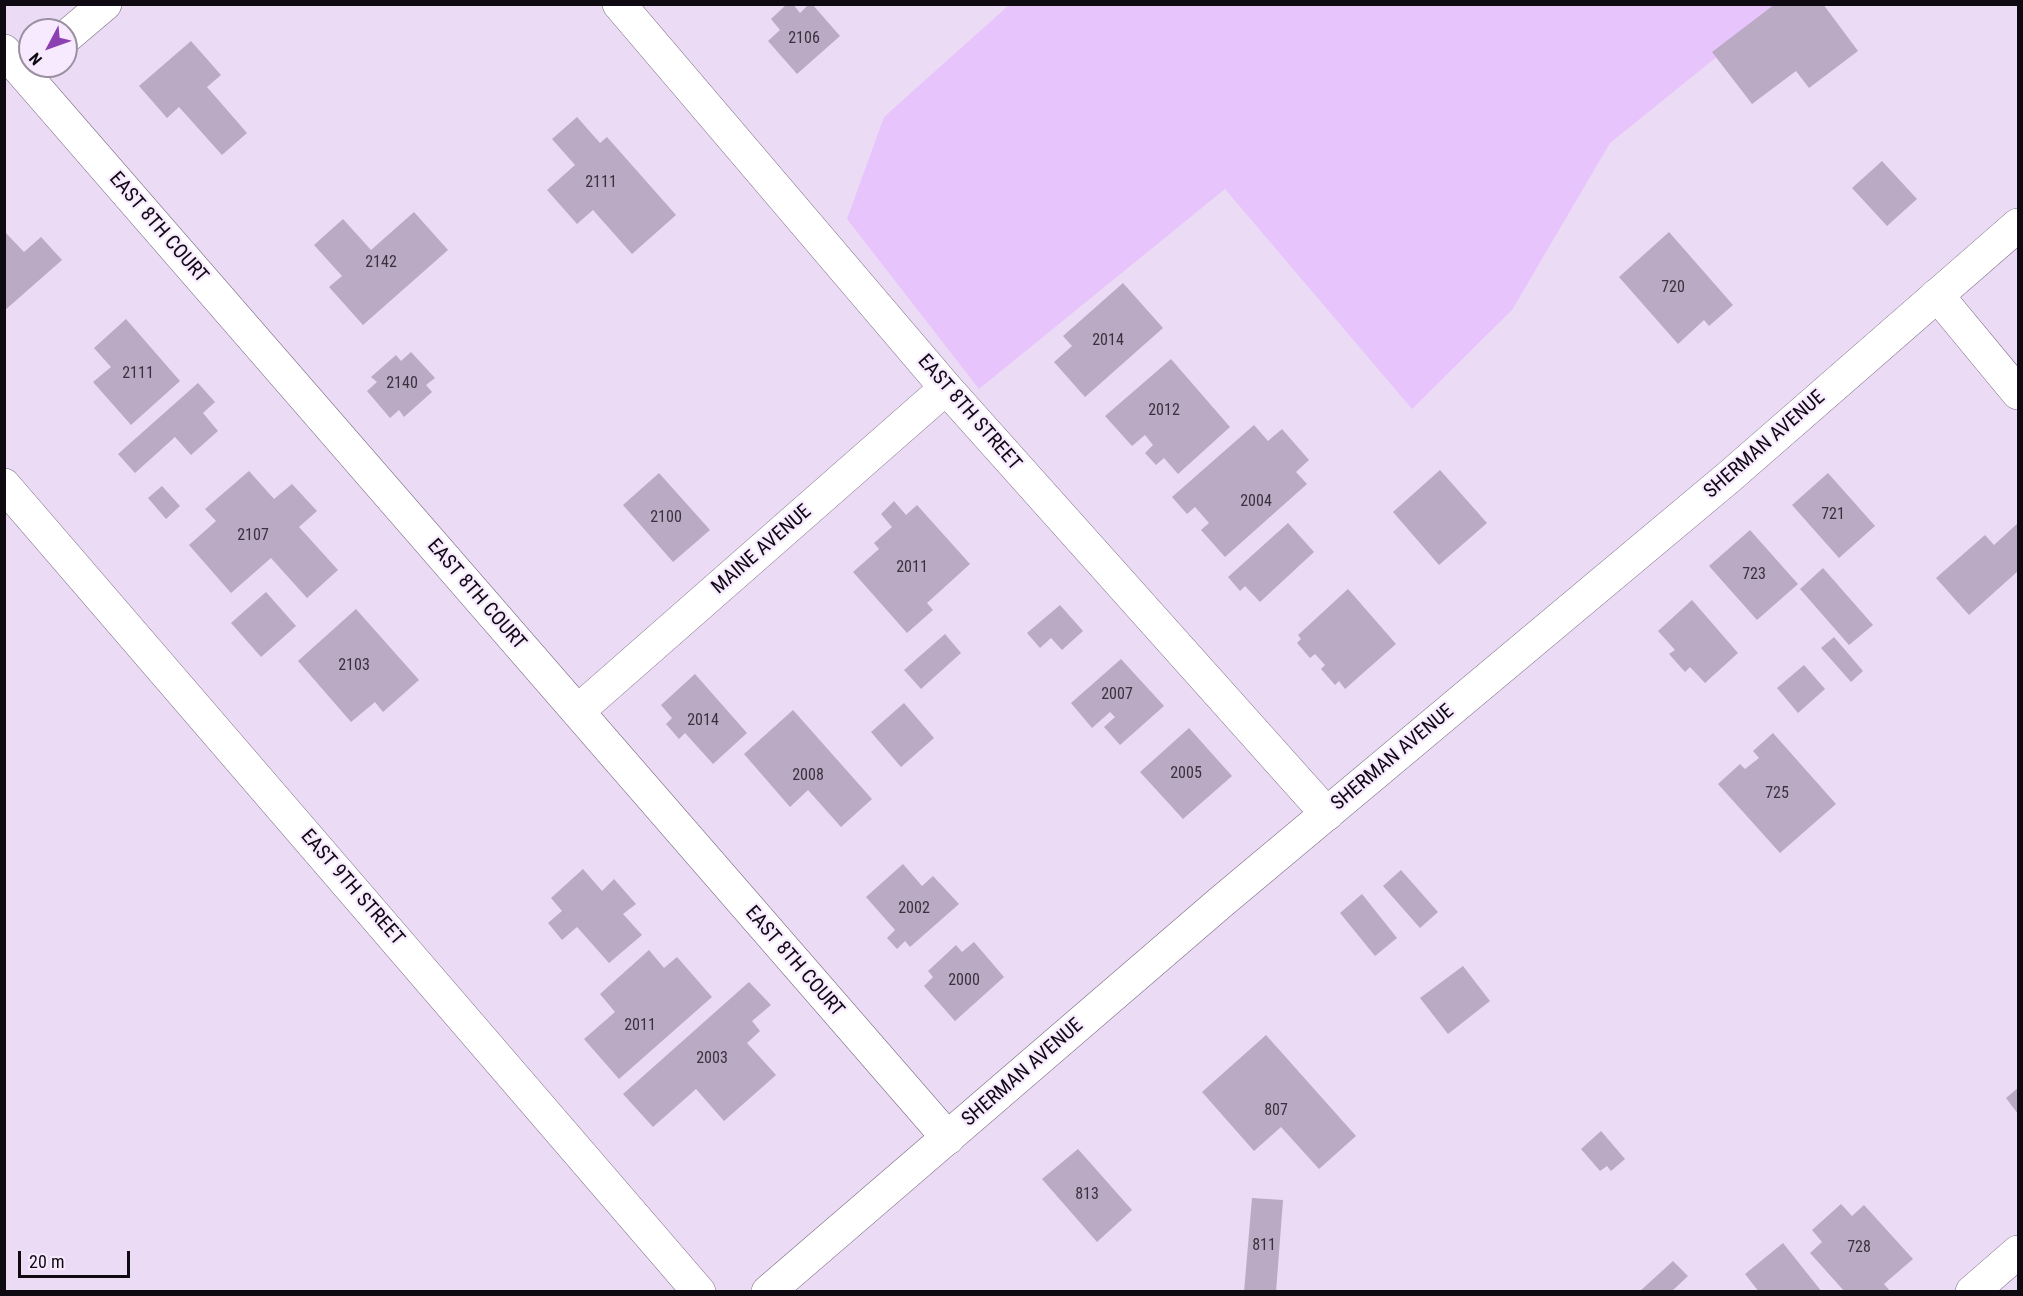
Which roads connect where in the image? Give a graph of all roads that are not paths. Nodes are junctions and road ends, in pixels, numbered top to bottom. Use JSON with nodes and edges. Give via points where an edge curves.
{"nodes":[{"id":1,"x":105,"y":4,"type":"edge"},
{"id":2,"x":619,"y":4,"type":"edge"},
{"id":3,"x":78,"y":27,"type":"edge"},
{"id":4,"x":16,"y":70,"type":"edge"},
{"id":5,"x":2019,"y":225,"type":"edge"},
{"id":6,"x":1937,"y":295,"type":"junction"},
{"id":7,"x":946,"y":388,"type":"junction"},
{"id":8,"x":2019,"y":393,"type":"edge"},
{"id":9,"x":4,"y":485,"type":"edge"},
{"id":10,"x":578,"y":711,"type":"junction"},
{"id":11,"x":1327,"y":814,"type":"junction"},
{"id":12,"x":948,"y":1138,"type":"junction"},
{"id":13,"x":2019,"y":1252,"type":"edge"},
{"id":14,"x":699,"y":1292,"type":"edge"},
{"id":15,"x":768,"y":1292,"type":"edge"},
{"id":16,"x":1972,"y":1292,"type":"edge"}],
"edges":[{"from":1,"to":3,"type":"street"},
{"from":2,"to":7,"type":"street","name":"EAST 8TH STREET"},
{"from":4,"to":10,"type":"street","name":"EAST 8TH COURT"},
{"from":5,"to":6,"type":"street","name":"SHERMAN AVENUE"},
{"from":6,"to":8,"type":"street"},
{"from":6,"to":11,"type":"street","name":"SHERMAN AVENUE","via":[[1729,477]]},
{"from":7,"to":10,"type":"street","name":"MAINE AVENUE"},
{"from":7,"to":11,"type":"street","name":"EAST 8TH STREET"},
{"from":9,"to":14,"type":"street","name":"EAST 9TH STREET"},
{"from":10,"to":12,"type":"street","name":"EAST 8TH COURT"},
{"from":11,"to":12,"type":"street","name":"SHERMAN AVENUE"},
{"from":12,"to":15,"type":"street","name":"SHERMAN AVENUE"},
{"from":13,"to":16,"type":"street"}]}
